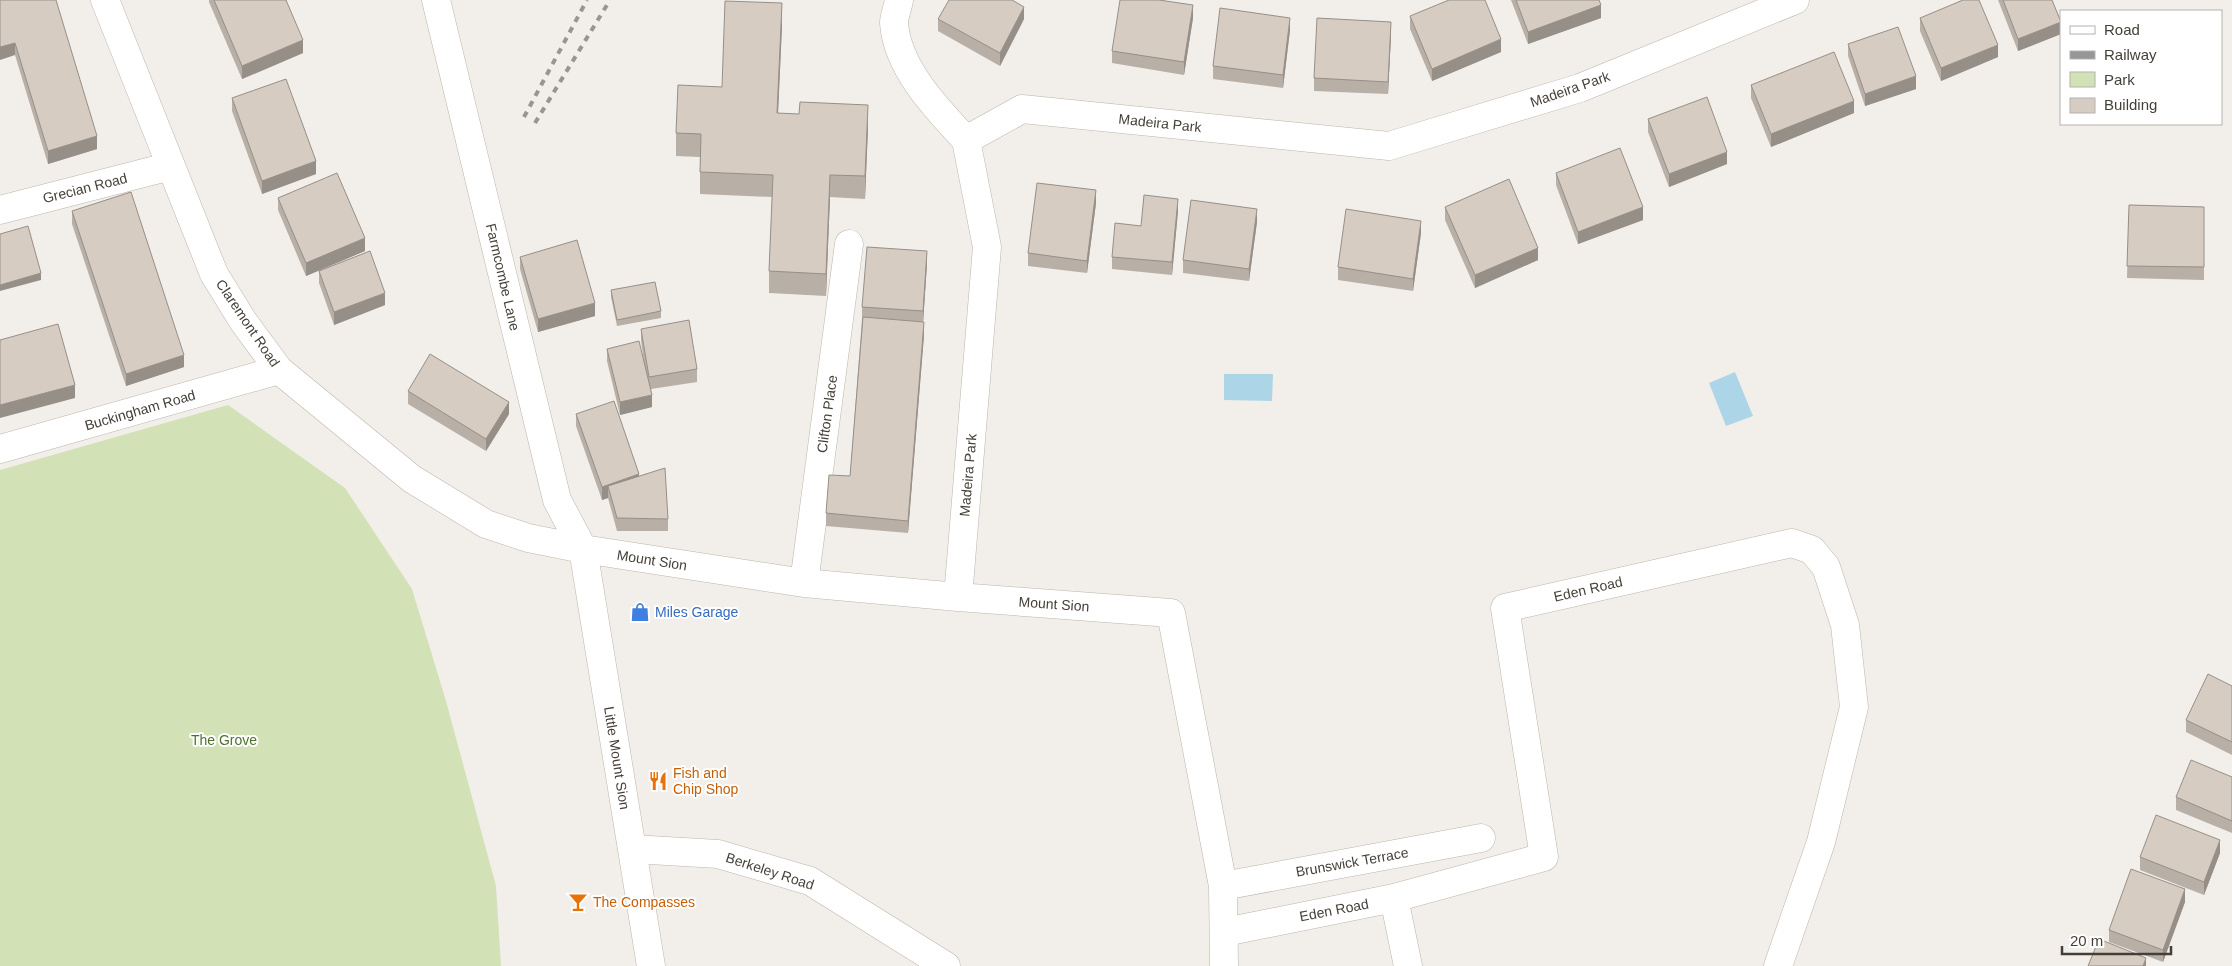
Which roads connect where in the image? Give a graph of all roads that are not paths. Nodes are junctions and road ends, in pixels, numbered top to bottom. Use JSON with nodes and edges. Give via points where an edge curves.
{"nodes":[{"id":1,"x":105,"y":0,"type":"edge"},
{"id":2,"x":436,"y":0,"type":"edge"},
{"id":3,"x":900,"y":0,"type":"edge"},
{"id":4,"x":1795,"y":0,"type":"edge"},
{"id":5,"x":966,"y":140,"type":"junction"},
{"id":6,"x":171,"y":166,"type":"junction"},
{"id":7,"x":0,"y":210,"type":"edge"},
{"id":8,"x":849,"y":244,"type":"dead end"},
{"id":9,"x":279,"y":370,"type":"junction"},
{"id":10,"x":0,"y":449,"type":"edge"},
{"id":11,"x":583,"y":549,"type":"junction"},
{"id":12,"x":804,"y":583,"type":"junction"},
{"id":13,"x":958,"y":597,"type":"junction"},
{"id":14,"x":1481,"y":838,"type":"dead end"},
{"id":15,"x":632,"y":849,"type":"junction"},
{"id":16,"x":1223,"y":886,"type":"junction"},
{"id":17,"x":1394,"y":898,"type":"junction"},
{"id":18,"x":1225,"y":932,"type":"junction"},
{"id":19,"x":651,"y":966,"type":"edge"},
{"id":20,"x":946,"y":966,"type":"edge"},
{"id":21,"x":1224,"y":966,"type":"edge"},
{"id":22,"x":1408,"y":966,"type":"edge"},
{"id":23,"x":1778,"y":966,"type":"edge"}],
"edges":[{"from":1,"to":6,"type":"street","name":"Claremont Road"},
{"from":2,"to":11,"type":"street","name":"Farmcombe Lane","via":[[557,500]]},
{"from":3,"to":5,"type":"street","via":[[894,22],[902,55],[929,100]]},
{"from":4,"to":5,"type":"street","name":"Madeira Park","via":[[1580,88],[1389,146],[1022,109]]},
{"from":5,"to":13,"type":"street","name":"Madeira Park","via":[[987,247]]},
{"from":6,"to":7,"type":"street","name":"Grecian Road"},
{"from":6,"to":9,"type":"street","name":"Claremont Road","via":[[214,274]]},
{"from":8,"to":12,"type":"street","name":"Clifton Place"},
{"from":9,"to":10,"type":"street","name":"Buckingham Road"},
{"from":9,"to":11,"type":"street","name":"Claremont Road","via":[[412,479],[486,524],[528,538]]},
{"from":11,"to":12,"type":"street","name":"Mount Sion"},
{"from":11,"to":15,"type":"street","name":"Little Mount Sion"},
{"from":12,"to":13,"type":"street","name":"Mount Sion"},
{"from":13,"to":16,"type":"street","name":"Mount Sion","via":[[1170,613]]},
{"from":14,"to":16,"type":"street","name":"Brunswick Terrace"},
{"from":15,"to":19,"type":"street","name":"Little Mount Sion"},
{"from":15,"to":20,"type":"street","name":"Berkeley Road","via":[[718,854],[810,881]]},
{"from":16,"to":18,"type":"street","name":"Mount Sion"},
{"from":17,"to":18,"type":"street","name":"Eden Road"},
{"from":17,"to":22,"type":"street"},
{"from":17,"to":23,"type":"street","name":"Eden Road","via":[[1544,857],[1505,608],[1792,543],[1812,550],[1826,567],[1845,625],[1854,707],[1821,842]]},
{"from":18,"to":21,"type":"street","name":"Mount Sion"}]}
